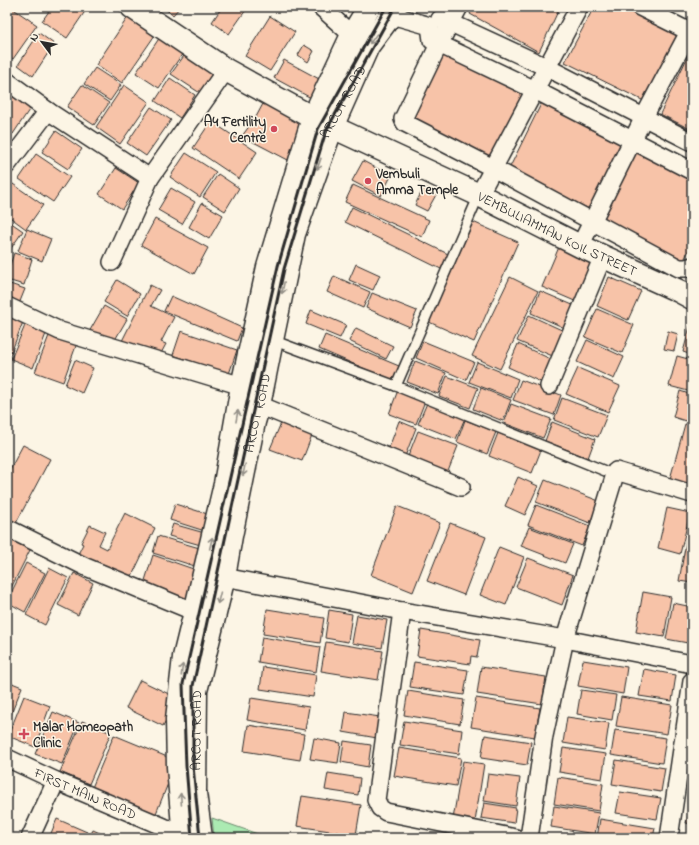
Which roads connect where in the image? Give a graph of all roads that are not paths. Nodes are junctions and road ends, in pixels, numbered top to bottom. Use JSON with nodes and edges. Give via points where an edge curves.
{"nodes":[{"id":1,"x":132,"y":7,"type":"edge"},
{"id":2,"x":321,"y":7,"type":"edge"},
{"id":3,"x":369,"y":7,"type":"edge"},
{"id":4,"x":459,"y":7,"type":"edge"},
{"id":5,"x":579,"y":7,"type":"edge"},
{"id":6,"x":640,"y":7,"type":"edge"},
{"id":7,"x":393,"y":11,"type":"edge"},
{"id":8,"x":451,"y":23,"type":"junction"},
{"id":9,"x":430,"y":26,"type":"junction"},
{"id":10,"x":691,"y":32,"type":"edge"},
{"id":11,"x":352,"y":34,"type":"junction"},
{"id":12,"x":439,"y":44,"type":"junction"},
{"id":13,"x":546,"y":67,"type":"junction"},
{"id":14,"x":226,"y":70,"type":"junction"},
{"id":15,"x":7,"y":81,"type":"edge"},
{"id":16,"x":535,"y":90,"type":"junction"},
{"id":17,"x":48,"y":111,"type":"junction"},
{"id":18,"x":644,"y":117,"type":"junction"},
{"id":19,"x":323,"y":123,"type":"junction"},
{"id":20,"x":632,"y":140,"type":"junction"},
{"id":21,"x":692,"y":142,"type":"edge"},
{"id":22,"x":7,"y":165,"type":"edge"},
{"id":23,"x":493,"y":168,"type":"junction"},
{"id":24,"x":692,"y":171,"type":"edge"},
{"id":25,"x":150,"y":178,"type":"junction"},
{"id":26,"x":479,"y":194,"type":"junction"},
{"id":27,"x":592,"y":221,"type":"junction"},
{"id":28,"x":580,"y":246,"type":"junction"},
{"id":29,"x":604,"y":256,"type":"junction"},
{"id":30,"x":112,"y":262,"type":"dead end"},
{"id":31,"x":692,"y":266,"type":"edge"},
{"id":32,"x":692,"y":298,"type":"edge"},
{"id":33,"x":7,"y":306,"type":"edge"},
{"id":34,"x":272,"y":340,"type":"junction"},
{"id":35,"x":242,"y":386,"type":"junction"},
{"id":36,"x":396,"y":386,"type":"junction"},
{"id":37,"x":549,"y":386,"type":"dead end"},
{"id":38,"x":259,"y":405,"type":"junction"},
{"id":39,"x":615,"y":475,"type":"junction"},
{"id":40,"x":461,"y":487,"type":"dead end"},
{"id":41,"x":692,"y":494,"type":"edge"},
{"id":42,"x":7,"y":528,"type":"edge"},
{"id":43,"x":215,"y":573,"type":"junction"},
{"id":44,"x":402,"y":611,"type":"junction"},
{"id":45,"x":195,"y":612,"type":"junction"},
{"id":46,"x":565,"y":639,"type":"junction"},
{"id":47,"x":198,"y":640,"type":"junction"},
{"id":48,"x":692,"y":664,"type":"edge"},
{"id":49,"x":692,"y":681,"type":"edge"},
{"id":50,"x":7,"y":758,"type":"edge"},
{"id":51,"x":56,"y":780,"type":"junction"},
{"id":52,"x":30,"y":838,"type":"edge"},
{"id":53,"x":184,"y":838,"type":"edge"},
{"id":54,"x":202,"y":838,"type":"edge"},
{"id":55,"x":516,"y":838,"type":"edge"},
{"id":56,"x":529,"y":838,"type":"edge"},
{"id":57,"x":669,"y":838,"type":"edge"}],
"edges":[{"from":1,"to":14,"type":"main road","name":"VEMBULIAMMAN KOIL STREET"},
{"from":2,"to":11,"type":"street"},
{"from":3,"to":11,"type":"main road","name":"ARCOT ROAD"},
{"from":4,"to":8,"type":"street"},
{"from":5,"to":13,"type":"street"},
{"from":6,"to":10,"type":"street"},
{"from":7,"to":9,"type":"street"},
{"from":7,"to":19,"type":"main road","name":"ARCOT ROAD","one_way":true,"via":[[368,46]]},
{"from":8,"to":9,"type":"street","via":[[441,19]]},
{"from":8,"to":12,"type":"street"},
{"from":8,"to":13,"type":"street"},
{"from":9,"to":12,"type":"street","via":[[432,40]]},
{"from":10,"to":18,"type":"street"},
{"from":11,"to":19,"type":"main road","name":"ARCOT ROAD"},
{"from":12,"to":16,"type":"street"},
{"from":12,"to":23,"type":"street","via":[[403,119],[410,126]]},
{"from":13,"to":16,"type":"street"},
{"from":13,"to":18,"type":"street"},
{"from":14,"to":19,"type":"main road","name":"VEMBULIAMMAN KOIL STREET"},
{"from":14,"to":25,"type":"street"},
{"from":15,"to":17,"type":"street"},
{"from":16,"to":20,"type":"street"},
{"from":16,"to":23,"type":"street"},
{"from":17,"to":22,"type":"street"},
{"from":17,"to":25,"type":"street"},
{"from":18,"to":20,"type":"street"},
{"from":18,"to":21,"type":"street"},
{"from":19,"to":26,"type":"main road","name":"VEMBULIAMMAN KOIL STREET"},
{"from":19,"to":34,"type":"main road","name":"ARCOT ROAD","one_way":true,"via":[[294,234]]},
{"from":19,"to":35,"type":"main road","name":"ARCOT ROAD","via":[[268,267]]},
{"from":20,"to":24,"type":"street"},
{"from":20,"to":27,"type":"street"},
{"from":23,"to":26,"type":"street"},
{"from":23,"to":27,"type":"street"},
{"from":25,"to":30,"type":"street"},
{"from":26,"to":28,"type":"main road","name":"VEMBULIAMMAN KOIL STREET"},
{"from":26,"to":36,"type":"lane"},
{"from":27,"to":28,"type":"street"},
{"from":27,"to":31,"type":"street","via":[[679,268]]},
{"from":28,"to":29,"type":"main road","name":"VEMBULIAMMAN KOIL STREET"},
{"from":29,"to":32,"type":"main road","name":"VEMBULIAMMAN KOIL STREET"},
{"from":29,"to":37,"type":"street"},
{"from":33,"to":35,"type":"street","via":[[60,331]]},
{"from":34,"to":36,"type":"lane"},
{"from":34,"to":38,"type":"main road","name":"ARCOT ROAD"},
{"from":43,"to":35,"type":"main road","name":"ARCOT ROAD","one_way":true,"via":[[225,484]]},
{"from":36,"to":39,"type":"lane"},
{"from":38,"to":40,"type":"street"},
{"from":38,"to":43,"type":"main road","name":"ARCOT ROAD","one_way":true,"via":[[231,536]]},
{"from":39,"to":41,"type":"street","via":[[616,471]]},
{"from":39,"to":46,"type":"street"},
{"from":42,"to":45,"type":"street","via":[[86,567]]},
{"from":43,"to":44,"type":"street"},
{"from":43,"to":45,"type":"main road","name":"ARCOT ROAD"},
{"from":43,"to":47,"type":"main road","name":"ARCOT ROAD","one_way":true},
{"from":44,"to":46,"type":"street"},
{"from":44,"to":55,"type":"street","via":[[376,800],[380,808],[386,812]]},
{"from":45,"to":47,"type":"main road","name":"ARCOT ROAD"},
{"from":46,"to":48,"type":"street"},
{"from":46,"to":56,"type":"street","via":[[544,736]]},
{"from":53,"to":47,"type":"main road","name":"ARCOT ROAD","one_way":true,"via":[[177,719],[184,657]]},
{"from":47,"to":54,"type":"main road","name":"ARCOT ROAD","via":[[195,793]]},
{"from":49,"to":57,"type":"street"},
{"from":50,"to":51,"type":"street","name":"FIRST MAIN ROAD"},
{"from":51,"to":52,"type":"street"},
{"from":51,"to":53,"type":"street","name":"FIRST MAIN ROAD"}]}
